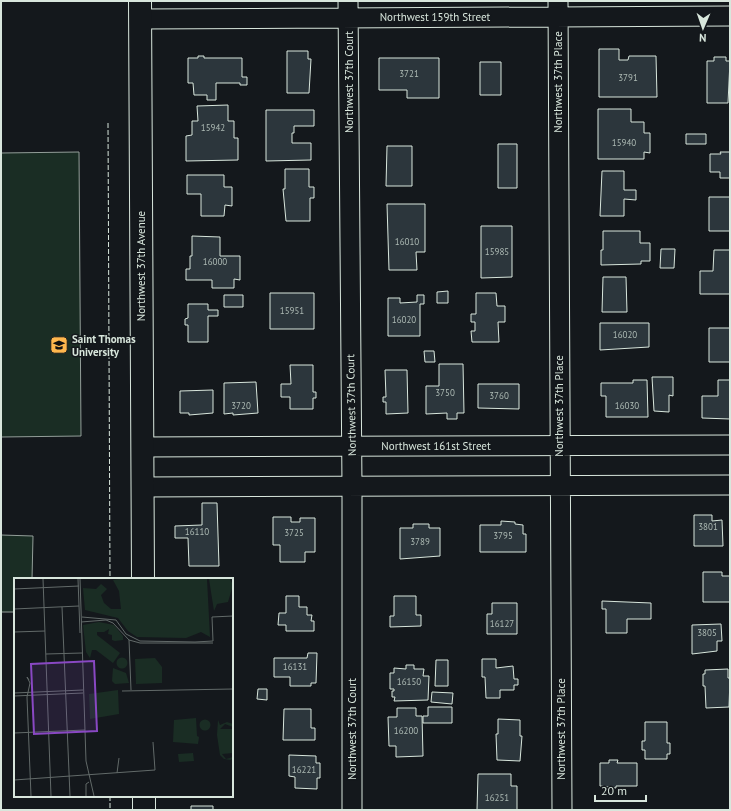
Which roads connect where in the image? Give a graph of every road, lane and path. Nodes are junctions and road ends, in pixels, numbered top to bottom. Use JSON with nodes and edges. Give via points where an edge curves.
{"nodes":[{"id":1,"x":348,"y":9,"type":"edge"},
{"id":2,"x":558,"y":9,"type":"edge"},
{"id":3,"x":140,"y":10,"type":"edge"},
{"id":4,"x":730,"y":16,"type":"edge"},
{"id":5,"x":730,"y":445,"type":"edge"},
{"id":6,"x":352,"y":446,"type":"junction"},
{"id":7,"x":559,"y":446,"type":"junction"},
{"id":8,"x":142,"y":447,"type":"junction"},
{"id":9,"x":730,"y":485,"type":"edge"},
{"id":10,"x":352,"y":486,"type":"junction"},
{"id":11,"x":560,"y":486,"type":"junction"},
{"id":12,"x":142,"y":487,"type":"junction"},
{"id":13,"x":143,"y":578,"type":"edge"},
{"id":14,"x":144,"y":797,"type":"edge"},
{"id":15,"x":144,"y":810,"type":"edge"},
{"id":16,"x":352,"y":810,"type":"edge"},
{"id":17,"x":562,"y":810,"type":"edge"}],
"edges":[{"from":1,"to":2,"type":"street","name":"Northwest 159th Street"},
{"from":1,"to":3,"type":"street","name":"Northwest 159th Street"},
{"from":1,"to":6,"type":"street","name":"Northwest 37th Court"},
{"from":2,"to":4,"type":"street","name":"Northwest 159th Street"},
{"from":2,"to":7,"type":"street","name":"Northwest 37th Place"},
{"from":3,"to":8,"type":"main road","name":"Northwest 37th Avenue"},
{"from":5,"to":7,"type":"street","name":"Northwest 161st Street"},
{"from":6,"to":7,"type":"street","name":"Northwest 161st Street"},
{"from":6,"to":8,"type":"street","name":"Northwest 161st Street"},
{"from":6,"to":10,"type":"street","name":"Northwest 37th Court"},
{"from":7,"to":11,"type":"street","name":"Northwest 37th Place"},
{"from":8,"to":12,"type":"main road","name":"Northwest 37th Avenue"},
{"from":9,"to":11,"type":"street"},
{"from":10,"to":11,"type":"street"},
{"from":10,"to":12,"type":"street"},
{"from":10,"to":16,"type":"street","name":"Northwest 37th Court"},
{"from":11,"to":17,"type":"street","name":"Northwest 37th Place"},
{"from":12,"to":13,"type":"main road","name":"Northwest 37th Avenue"},
{"from":14,"to":15,"type":"main road"}]}
